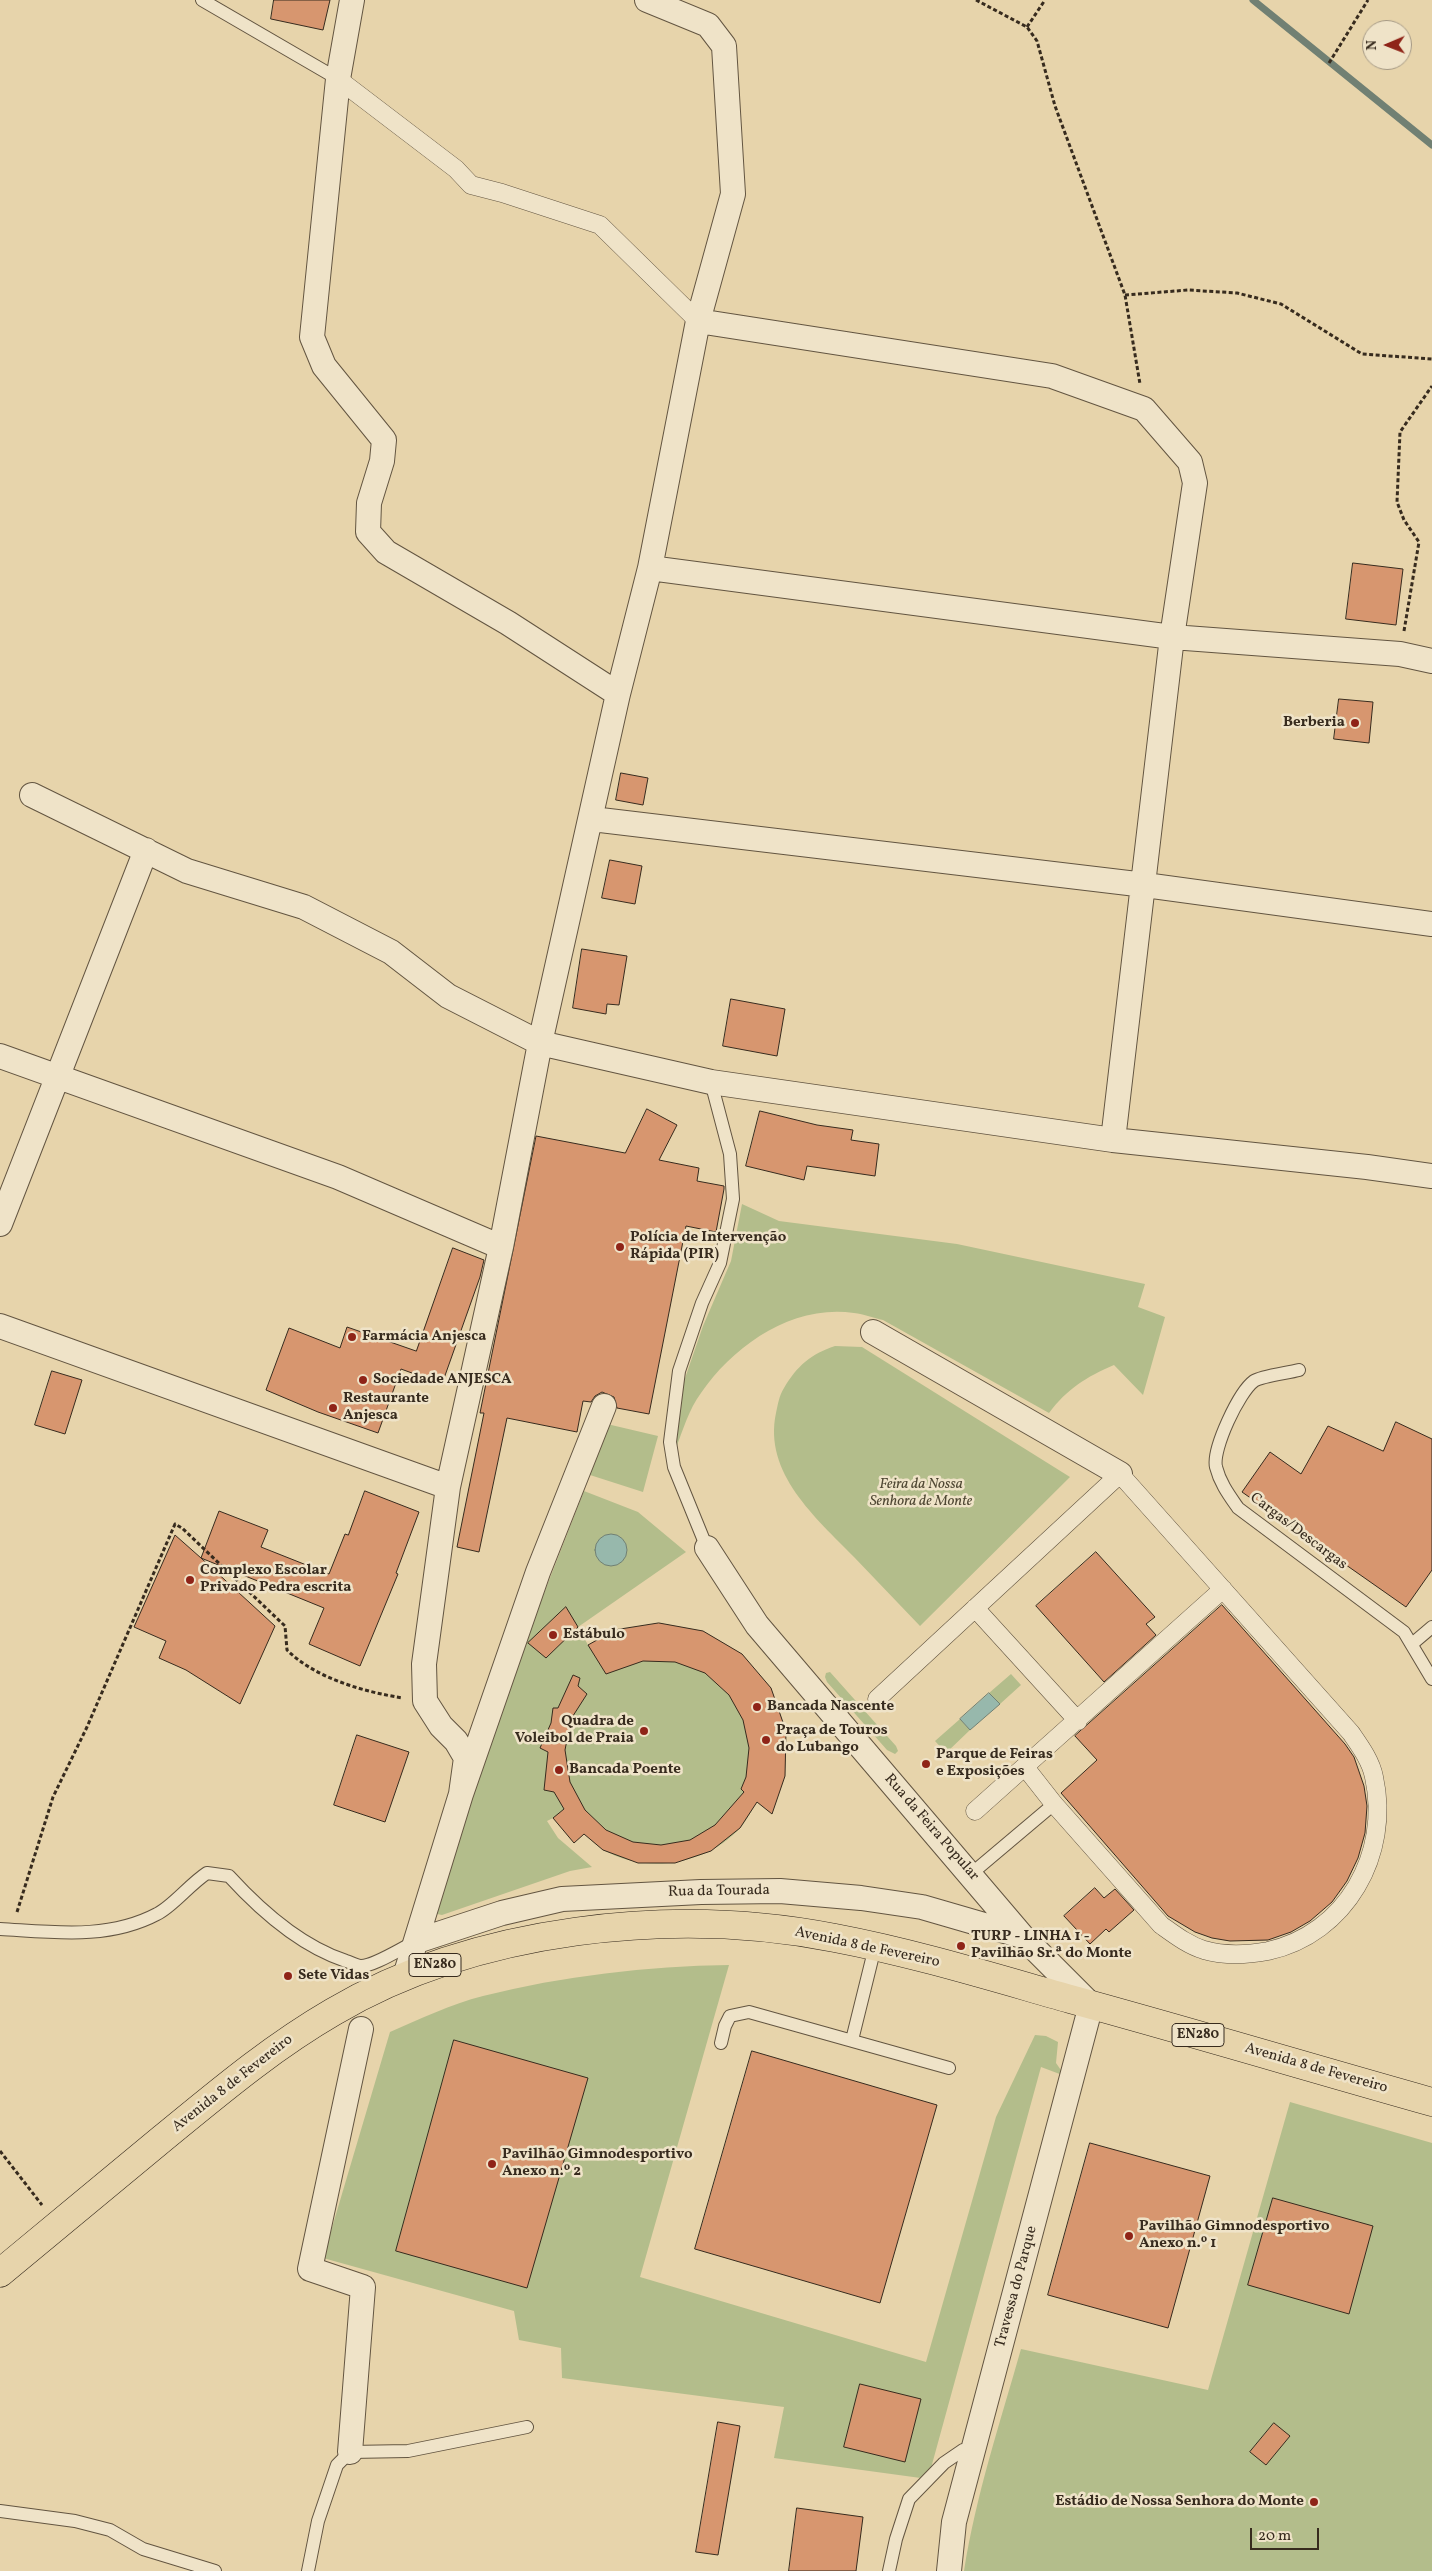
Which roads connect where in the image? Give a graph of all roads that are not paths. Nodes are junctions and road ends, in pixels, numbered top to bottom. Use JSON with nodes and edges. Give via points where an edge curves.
{"nodes":[{"id":1,"x":202,"y":0,"type":"edge"},
{"id":2,"x":352,"y":0,"type":"edge"},
{"id":3,"x":651,"y":1,"type":"edge"},
{"id":4,"x":338,"y":79,"type":"junction"},
{"id":5,"x":698,"y":321,"type":"junction"},
{"id":6,"x":650,"y":568,"type":"junction"},
{"id":7,"x":1172,"y":637,"type":"junction"},
{"id":8,"x":1432,"y":661,"type":"edge"},
{"id":9,"x":618,"y":694,"type":"junction"},
{"id":10,"x":32,"y":795,"type":"dead end"},
{"id":11,"x":592,"y":819,"type":"junction"},
{"id":12,"x":146,"y":850,"type":"junction"},
{"id":13,"x":1144,"y":885,"type":"junction"},
{"id":14,"x":1432,"y":924,"type":"edge"},
{"id":15,"x":540,"y":1043,"type":"junction"},
{"id":16,"x":0,"y":1056,"type":"edge"},
{"id":17,"x":58,"y":1079,"type":"junction"},
{"id":18,"x":712,"y":1082,"type":"junction"},
{"id":19,"x":1113,"y":1140,"type":"junction"},
{"id":20,"x":1432,"y":1176,"type":"edge"},
{"id":21,"x":0,"y":1224,"type":"edge"},
{"id":22,"x":501,"y":1247,"type":"junction"},
{"id":23,"x":0,"y":1326,"type":"edge"},
{"id":24,"x":873,"y":1332,"type":"dead end"},
{"id":25,"x":1299,"y":1370,"type":"dead end"},
{"id":26,"x":604,"y":1406,"type":"dead end"},
{"id":27,"x":1120,"y":1474,"type":"junction"},
{"id":28,"x":448,"y":1487,"type":"junction"},
{"id":29,"x":707,"y":1548,"type":"joint"},
{"id":30,"x":1223,"y":1589,"type":"junction"},
{"id":31,"x":975,"y":1608,"type":"junction"},
{"id":32,"x":1432,"y":1627,"type":"edge"},
{"id":33,"x":1412,"y":1644,"type":"junction"},
{"id":34,"x":1432,"y":1679,"type":"edge"},
{"id":35,"x":877,"y":1699,"type":"dead end"},
{"id":36,"x":1078,"y":1721,"type":"junction"},
{"id":37,"x":1025,"y":1767,"type":"junction"},
{"id":38,"x":461,"y":1794,"type":"junction"},
{"id":39,"x":1054,"y":1804,"type":"junction"},
{"id":40,"x":975,"y":1811,"type":"dead end"},
{"id":41,"x":971,"y":1874,"type":"junction"},
{"id":42,"x":6,"y":1929,"type":"edge"},
{"id":43,"x":1022,"y":1936,"type":"junction"},
{"id":44,"x":417,"y":1941,"type":"junction"},
{"id":45,"x":875,"y":1947,"type":"junction"},
{"id":46,"x":405,"y":1976,"type":"junction"},
{"id":47,"x":1091,"y":2005,"type":"junction"},
{"id":48,"x":361,"y":2029,"type":"dead end"},
{"id":49,"x":852,"y":2040,"type":"junction"},
{"id":50,"x":721,"y":2043,"type":"dead end"},
{"id":51,"x":949,"y":2068,"type":"dead end"},
{"id":52,"x":1432,"y":2102,"type":"edge"},
{"id":53,"x":0,"y":2273,"type":"edge"},
{"id":54,"x":527,"y":2427,"type":"dead end"},
{"id":55,"x":975,"y":2449,"type":"junction"},
{"id":56,"x":350,"y":2452,"type":"junction"},
{"id":57,"x":0,"y":2511,"type":"edge"},
{"id":58,"x":215,"y":2571,"type":"edge"},
{"id":59,"x":308,"y":2571,"type":"edge"},
{"id":60,"x":889,"y":2571,"type":"edge"},
{"id":61,"x":949,"y":2571,"type":"edge"}],
"edges":[{"from":1,"to":4,"type":"lane"},
{"from":2,"to":4,"type":"street"},
{"from":3,"to":5,"type":"street","via":[[708,25],[724,46],[733,194]]},
{"from":4,"to":5,"type":"street","via":[[456,169],[471,186],[600,225]]},
{"from":4,"to":9,"type":"street","via":[[312,337],[324,366],[384,440],[382,461],[369,502],[368,532],[386,552],[508,623]]},
{"from":5,"to":6,"type":"street"},
{"from":5,"to":7,"type":"street","via":[[1052,376],[1144,409],[1190,462],[1196,483]]},
{"from":6,"to":7,"type":"street"},
{"from":6,"to":9,"type":"street"},
{"from":7,"to":8,"type":"street","via":[[1400,654]]},
{"from":7,"to":13,"type":"street"},
{"from":9,"to":11,"type":"street"},
{"from":10,"to":12,"type":"street"},
{"from":11,"to":13,"type":"street"},
{"from":11,"to":15,"type":"street"},
{"from":12,"to":15,"type":"street","via":[[187,871],[304,907],[391,952],[448,996]]},
{"from":12,"to":17,"type":"street"},
{"from":13,"to":14,"type":"street"},
{"from":13,"to":19,"type":"street"},
{"from":15,"to":18,"type":"street"},
{"from":15,"to":22,"type":"street"},
{"from":16,"to":17,"type":"street"},
{"from":17,"to":21,"type":"street"},
{"from":17,"to":22,"type":"street","via":[[338,1177]]},
{"from":18,"to":19,"type":"street"},
{"from":18,"to":29,"type":"lane","via":[[730,1154],[733,1199],[720,1262],[702,1303],[680,1371],[670,1442],[674,1467]]},
{"from":19,"to":20,"type":"street"},
{"from":22,"to":28,"type":"street"},
{"from":23,"to":28,"type":"street"},
{"from":24,"to":27,"type":"street"},
{"from":25,"to":33,"type":"lane","name":"Cargas/Descargas","via":[[1255,1381],[1237,1403],[1221,1441],[1216,1466],[1225,1491],[1238,1508],[1404,1632]]},
{"from":26,"to":38,"type":"street","via":[[538,1572]]},
{"from":27,"to":30,"type":"street"},
{"from":27,"to":31,"type":"street"},
{"from":28,"to":38,"type":"street","via":[[424,1664],[425,1701],[466,1758]]},
{"from":29,"to":41,"type":"street","name":"Rua da Feira Popular","via":[[757,1626]]},
{"from":30,"to":36,"type":"street"},
{"from":30,"to":39,"type":"street","via":[[1351,1733],[1374,1775],[1378,1802],[1376,1833],[1368,1868],[1351,1897],[1331,1920],[1310,1934],[1278,1948],[1251,1954],[1204,1950],[1161,1925]]},
{"from":31,"to":35,"type":"street"},
{"from":31,"to":36,"type":"street"},
{"from":32,"to":33,"type":"lane"},
{"from":33,"to":34,"type":"lane","name":"Cargas/Descargas"},
{"from":36,"to":37,"type":"street"},
{"from":37,"to":39,"type":"street"},
{"from":37,"to":40,"type":"street"},
{"from":38,"to":44,"type":"street"},
{"from":39,"to":41,"type":"lane"},
{"from":41,"to":43,"type":"street","name":"Rua da Feira Popular"},
{"from":42,"to":44,"type":"lane","via":[[90,1934],[126,1926],[159,1914],[207,1873],[229,1876],[288,1931],[334,1957],[361,1966]]},
{"from":43,"to":44,"type":"street","name":"Rua da Tourada","via":[[922,1908],[861,1898],[780,1891],[562,1899],[502,1913]]},
{"from":43,"to":47,"type":"street","name":"Rua da Feira Popular"},
{"from":44,"to":46,"type":"street"},
{"from":45,"to":46,"type":"main road","name":"Avenida 8 de Fevereiro","number":"EN280","via":[[763,1927],[659,1925],[492,1946]]},
{"from":45,"to":47,"type":"main road","name":"Avenida 8 de Fevereiro","number":"EN280"},
{"from":45,"to":49,"type":"lane"},
{"from":46,"to":53,"type":"main road","name":"Avenida 8 de Fevereiro","number":"EN280","via":[[335,2010],[270,2051]]},
{"from":47,"to":52,"type":"main road","name":"Avenida 8 de Fevereiro","number":"EN280"},
{"from":47,"to":55,"type":"street","name":"Travessa do Parque"},
{"from":48,"to":56,"type":"street","via":[[310,2269],[363,2287]]},
{"from":49,"to":50,"type":"lane","via":[[742,2012],[727,2020]]},
{"from":49,"to":51,"type":"lane"},
{"from":54,"to":56,"type":"lane","via":[[408,2451]]},
{"from":55,"to":60,"type":"lane","via":[[963,2450],[944,2463],[909,2499]]},
{"from":55,"to":61,"type":"street","name":"Travessa do Parque","via":[[954,2522]]},
{"from":56,"to":59,"type":"lane","via":[[337,2465],[318,2521]]},
{"from":57,"to":58,"type":"lane","via":[[75,2521],[110,2530],[143,2549]]}]}
